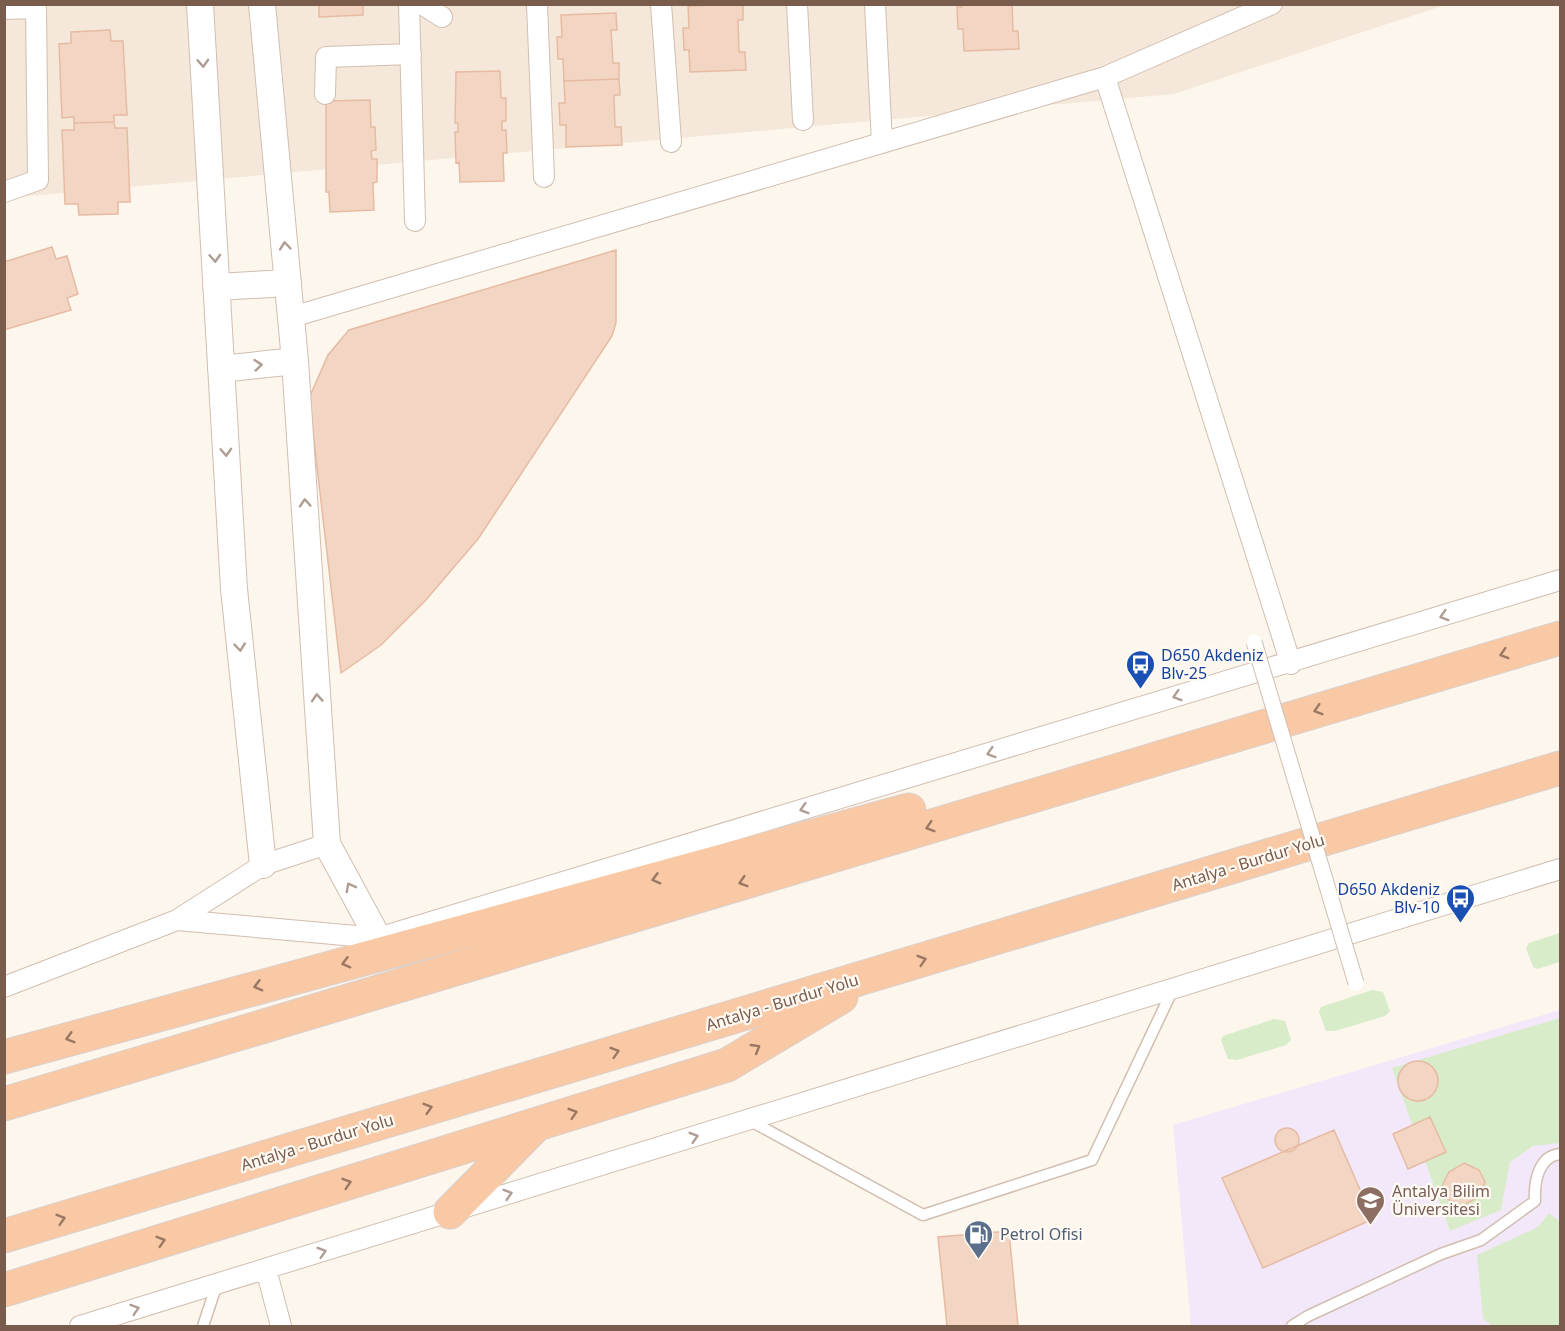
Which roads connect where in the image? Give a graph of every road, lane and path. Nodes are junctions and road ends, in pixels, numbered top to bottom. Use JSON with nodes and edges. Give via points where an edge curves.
{"nodes":[{"id":1,"x":200,"y":4,"type":"edge"},
{"id":2,"x":262,"y":4,"type":"edge"},
{"id":3,"x":409,"y":4,"type":"edge"},
{"id":4,"x":422,"y":4,"type":"edge"},
{"id":5,"x":537,"y":4,"type":"edge"},
{"id":6,"x":662,"y":4,"type":"edge"},
{"id":7,"x":797,"y":4,"type":"edge"},
{"id":8,"x":875,"y":4,"type":"edge"},
{"id":9,"x":1272,"y":4,"type":"edge"},
{"id":10,"x":4,"y":9,"type":"edge"},
{"id":11,"x":442,"y":16,"type":"dead end"},
{"id":12,"x":411,"y":54,"type":"junction"},
{"id":13,"x":1105,"y":77,"type":"junction"},
{"id":14,"x":325,"y":94,"type":"dead end"},
{"id":15,"x":802,"y":120,"type":"dead end"},
{"id":16,"x":671,"y":142,"type":"dead end"},
{"id":17,"x":882,"y":143,"type":"junction"},
{"id":18,"x":544,"y":177,"type":"dead end"},
{"id":19,"x":4,"y":192,"type":"edge"},
{"id":20,"x":415,"y":221,"type":"dead end"},
{"id":21,"x":288,"y":283,"type":"junction"},
{"id":22,"x":216,"y":287,"type":"junction"},
{"id":23,"x":292,"y":317,"type":"junction"},
{"id":24,"x":295,"y":361,"type":"junction"},
{"id":25,"x":221,"y":369,"type":"junction"},
{"id":26,"x":1560,"y":580,"type":"edge"},
{"id":27,"x":1560,"y":638,"type":"edge"},
{"id":28,"x":1254,"y":642,"type":"dead end"},
{"id":29,"x":1291,"y":664,"type":"junction"},
{"id":30,"x":1182,"y":751,"type":"junction"},
{"id":31,"x":1560,"y":768,"type":"edge"},
{"id":32,"x":327,"y":844,"type":"junction"},
{"id":33,"x":263,"y":865,"type":"junction"},
{"id":34,"x":1560,"y":869,"type":"edge"},
{"id":35,"x":177,"y":920,"type":"junction"},
{"id":36,"x":378,"y":938,"type":"junction"},
{"id":37,"x":883,"y":972,"type":"junction"},
{"id":38,"x":1356,"y":983,"type":"dead end"},
{"id":39,"x":4,"y":987,"type":"edge"},
{"id":40,"x":1173,"y":989,"type":"junction"},
{"id":41,"x":4,"y":1056,"type":"edge"},
{"id":42,"x":4,"y":1104,"type":"edge"},
{"id":43,"x":748,"y":1120,"type":"junction"},
{"id":44,"x":537,"y":1124,"type":"junction"},
{"id":45,"x":1560,"y":1154,"type":"edge"},
{"id":46,"x":450,"y":1212,"type":"junction"},
{"id":47,"x":4,"y":1236,"type":"edge"},
{"id":48,"x":266,"y":1269,"type":"junction"},
{"id":49,"x":217,"y":1284,"type":"junction"},
{"id":50,"x":4,"y":1290,"type":"edge"},
{"id":51,"x":80,"y":1326,"type":"edge"},
{"id":52,"x":203,"y":1326,"type":"edge"},
{"id":53,"x":281,"y":1326,"type":"edge"},
{"id":54,"x":1292,"y":1326,"type":"edge"}],
"edges":[{"from":1,"to":22,"type":"street","one_way":true},
{"from":21,"to":2,"type":"street","one_way":true},
{"from":3,"to":12,"type":"street"},
{"from":4,"to":11,"type":"street"},
{"from":5,"to":18,"type":"street"},
{"from":6,"to":16,"type":"street"},
{"from":7,"to":15,"type":"street"},
{"from":8,"to":17,"type":"street"},
{"from":9,"to":13,"type":"street"},
{"from":10,"to":19,"type":"street","via":[[36,8],[38,180]]},
{"from":12,"to":14,"type":"street","via":[[326,57]]},
{"from":12,"to":20,"type":"street"},
{"from":13,"to":17,"type":"street"},
{"from":13,"to":29,"type":"street"},
{"from":17,"to":23,"type":"street"},
{"from":21,"to":22,"type":"street"},
{"from":21,"to":23,"type":"street"},
{"from":22,"to":25,"type":"street"},
{"from":23,"to":24,"type":"street"},
{"from":25,"to":24,"type":"street","one_way":true},
{"from":32,"to":24,"type":"street","one_way":true},
{"from":25,"to":33,"type":"street","one_way":true,"via":[[234,588]]},
{"from":26,"to":29,"type":"street","one_way":true},
{"from":27,"to":30,"type":"highway","one_way":true},
{"from":28,"to":38,"type":"street","bridge":true},
{"from":29,"to":36,"type":"street","one_way":true},
{"from":30,"to":41,"type":"highway","one_way":true,"via":[[1059,769]]},
{"from":30,"to":42,"type":"highway","one_way":true},
{"from":37,"to":31,"type":"highway","name":"Antalya - Burdur Yolu","one_way":true},
{"from":32,"to":33,"type":"street"},
{"from":36,"to":32,"type":"street","one_way":true},
{"from":33,"to":35,"type":"street"},
{"from":34,"to":40,"type":"street"},
{"from":35,"to":36,"type":"street"},
{"from":35,"to":39,"type":"street"},
{"from":44,"to":37,"type":"highway","one_way":true,"via":[[727,1065]]},
{"from":47,"to":37,"type":"highway","name":"Antalya - Burdur Yolu","one_way":true},
{"from":40,"to":43,"type":"street"},
{"from":40,"to":43,"type":"lane","via":[[1092,1160],[923,1215]]},
{"from":46,"to":43,"type":"street","one_way":true},
{"from":44,"to":46,"type":"highway"},
{"from":50,"to":44,"type":"highway","one_way":true},
{"from":45,"to":54,"type":"lane","via":[[1542,1164],[1534,1186],[1535,1201],[1481,1240],[1441,1254]]},
{"from":48,"to":46,"type":"street","one_way":true},
{"from":48,"to":49,"type":"street"},
{"from":48,"to":53,"type":"street"},
{"from":51,"to":49,"type":"street","one_way":true},
{"from":49,"to":52,"type":"lane"}]}
